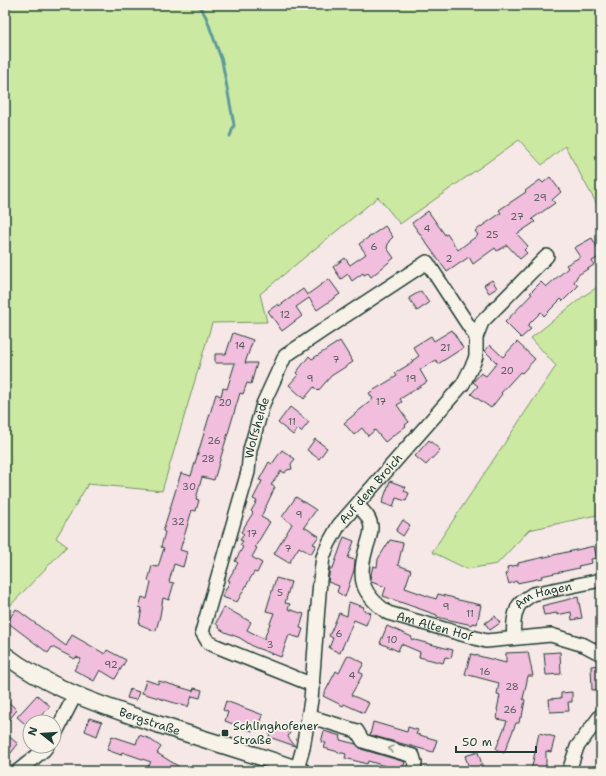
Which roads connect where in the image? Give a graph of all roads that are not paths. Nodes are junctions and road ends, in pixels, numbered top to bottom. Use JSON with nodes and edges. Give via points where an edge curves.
{"nodes":[{"id":1,"x":547,"y":256,"type":"dead end"},
{"id":2,"x":476,"y":337,"type":"junction"},
{"id":3,"x":357,"y":505,"type":"junction"},
{"id":4,"x":601,"y":580,"type":"edge"},
{"id":5,"x":514,"y":638,"type":"junction"},
{"id":6,"x":601,"y":654,"type":"edge"},
{"id":7,"x":5,"y":655,"type":"edge"},
{"id":8,"x":313,"y":685,"type":"junction"},
{"id":9,"x":74,"y":695,"type":"junction"},
{"id":10,"x":601,"y":715,"type":"edge"},
{"id":11,"x":308,"y":716,"type":"junction"},
{"id":12,"x":62,"y":720,"type":"edge"},
{"id":13,"x":40,"y":754,"type":"edge"},
{"id":14,"x":27,"y":769,"type":"edge"},
{"id":15,"x":299,"y":770,"type":"edge"},
{"id":16,"x":414,"y":771,"type":"edge"},
{"id":17,"x":569,"y":771,"type":"edge"}],
"edges":[{"from":1,"to":2,"type":"street","name":"Auf dem Broich","via":[[482,322]]},
{"from":2,"to":3,"type":"street","name":"Auf dem Broich","via":[[476,356],[463,384]]},
{"from":2,"to":8,"type":"street","name":"Wolfsheide","via":[[427,262],[285,356],[263,404],[250,450],[248,472],[202,632],[208,642],[216,646]]},
{"from":3,"to":5,"type":"street","name":"Am Alten Hof","via":[[370,521],[371,530],[361,565],[362,580],[376,605],[397,617],[486,641]]},
{"from":3,"to":8,"type":"street","name":"Auf dem Broich","via":[[338,525],[323,557]]},
{"from":4,"to":5,"type":"street","name":"Am Hagen","via":[[528,597],[517,608]]},
{"from":5,"to":6,"type":"street","name":"Am Alten Hof","via":[[551,634],[584,645]]},
{"from":7,"to":9,"type":"street","name":"Bergstraße","via":[[34,675]]},
{"from":8,"to":11,"type":"street","name":"Auf dem Broich"},
{"from":9,"to":12,"type":"street"},
{"from":9,"to":15,"type":"street","name":"Bergstraße"},
{"from":10,"to":17,"type":"street","via":[[577,747]]},
{"from":11,"to":15,"type":"street","name":"Auf dem Broich"},
{"from":16,"to":11,"type":"street","one_way":true,"via":[[413,756],[363,741],[357,731]]},
{"from":13,"to":14,"type":"street"}]}
